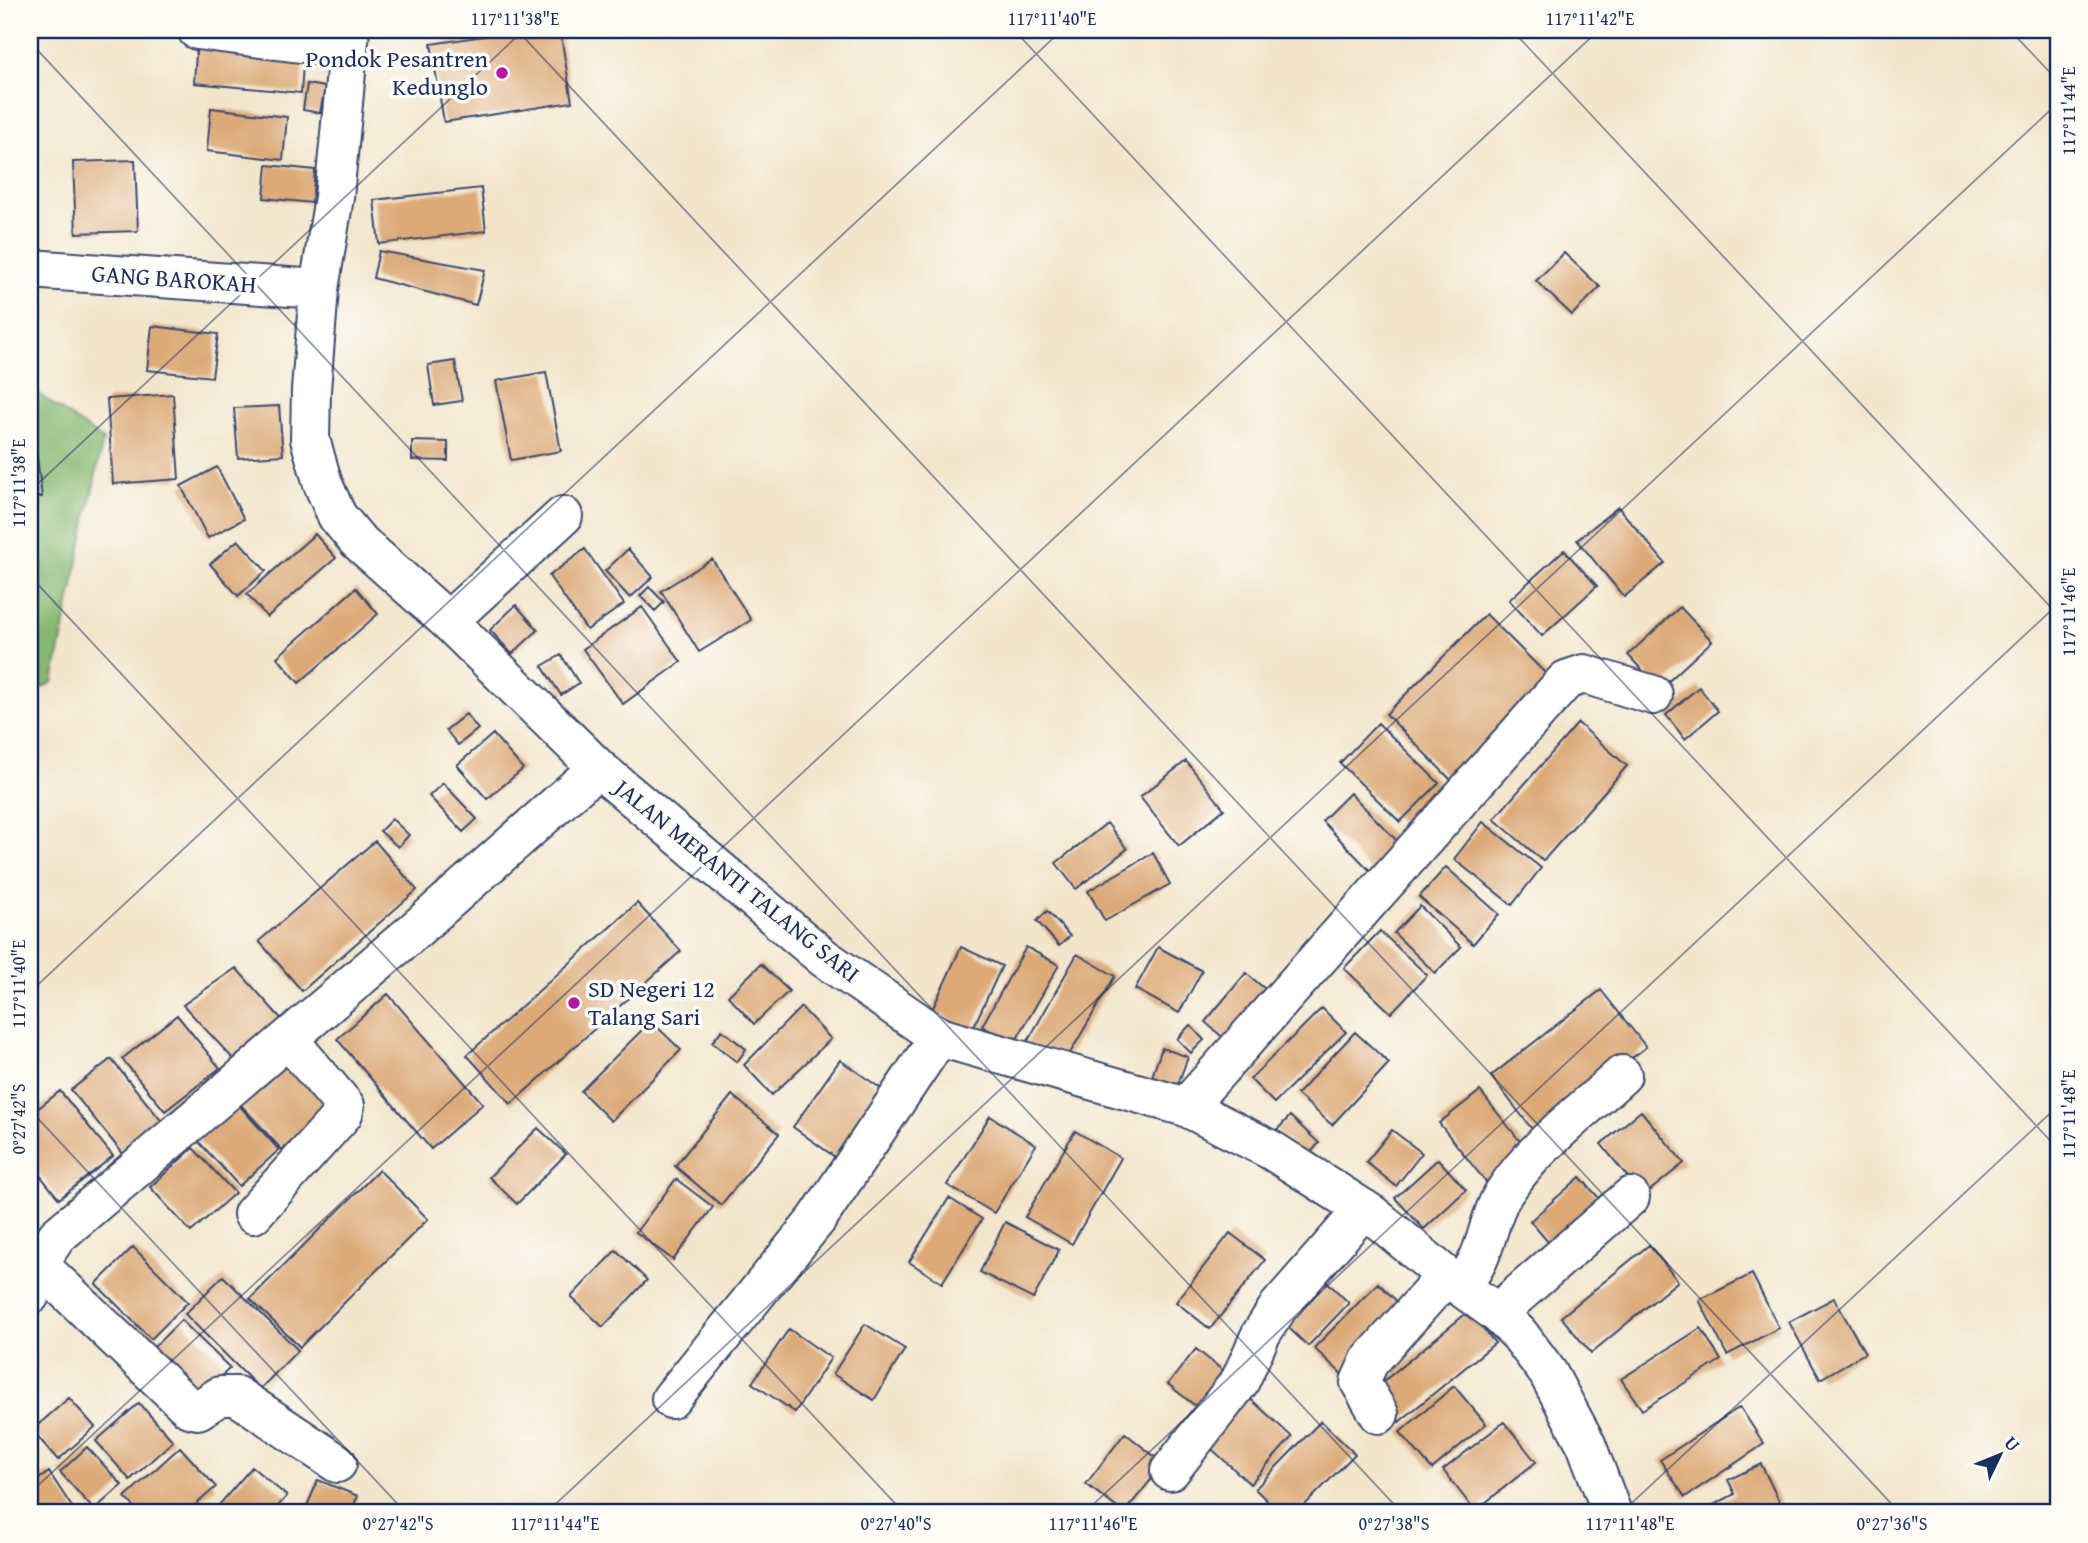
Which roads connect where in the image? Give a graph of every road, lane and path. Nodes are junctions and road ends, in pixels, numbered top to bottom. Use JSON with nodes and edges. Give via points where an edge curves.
{"nodes":[{"id":1,"x":197,"y":30,"type":"edge"},
{"id":2,"x":349,"y":40,"type":"edge"},
{"id":3,"x":30,"y":269,"type":"edge"},
{"id":4,"x":319,"y":289,"type":"junction"},
{"id":5,"x":563,"y":516,"type":"dead end"},
{"id":6,"x":448,"y":621,"type":"junction"},
{"id":7,"x":1653,"y":695,"type":"dead end"},
{"id":8,"x":598,"y":768,"type":"junction"},
{"id":9,"x":939,"y":1037,"type":"junction"},
{"id":10,"x":288,"y":1039,"type":"junction"},
{"id":11,"x":1622,"y":1075,"type":"dead end"},
{"id":12,"x":1186,"y":1107,"type":"junction"},
{"id":13,"x":1630,"y":1197,"type":"dead end"},
{"id":14,"x":1364,"y":1209,"type":"junction"},
{"id":15,"x":253,"y":1214,"type":"dead end"},
{"id":16,"x":34,"y":1280,"type":"edge"},
{"id":17,"x":1453,"y":1281,"type":"junction"},
{"id":18,"x":1497,"y":1313,"type":"junction"},
{"id":19,"x":671,"y":1399,"type":"dead end"},
{"id":20,"x":1379,"y":1414,"type":"dead end"},
{"id":21,"x":337,"y":1463,"type":"dead end"},
{"id":22,"x":1170,"y":1471,"type":"dead end"},
{"id":23,"x":1612,"y":1513,"type":"edge"}],
"edges":[{"from":1,"to":2,"type":"street"},
{"from":2,"to":4,"type":"street","name":"JALAN MERANTI TALANG SARI","via":[[334,197]]},
{"from":3,"to":4,"type":"street","name":"GANG BAROKAH"},
{"from":4,"to":6,"type":"street","name":"JALAN MERANTI TALANG SARI","via":[[310,439],[323,484],[337,516],[357,540]]},
{"from":5,"to":6,"type":"street"},
{"from":6,"to":8,"type":"street","name":"JALAN MERANTI TALANG SARI"},
{"from":7,"to":12,"type":"street","via":[[1584,674],[1566,680]]},
{"from":8,"to":9,"type":"street","name":"JALAN MERANTI TALANG SARI","via":[[824,958]]},
{"from":8,"to":10,"type":"street"},
{"from":9,"to":12,"type":"street","name":"JALAN MERANTI TALANG SARI"},
{"from":9,"to":19,"type":"street","via":[[817,1219]]},
{"from":10,"to":15,"type":"street","via":[[345,1106],[343,1115]]},
{"from":10,"to":16,"type":"street","via":[[57,1236]]},
{"from":11,"to":17,"type":"street","via":[[1535,1154],[1512,1182],[1496,1208],[1483,1251]]},
{"from":12,"to":14,"type":"street","name":"JALAN MERANTI TALANG SARI","via":[[1271,1150]]},
{"from":13,"to":18,"type":"street"},
{"from":14,"to":17,"type":"street","name":"JALAN MERANTI TALANG SARI"},
{"from":14,"to":22,"type":"street","via":[[1279,1306],[1240,1381]]},
{"from":16,"to":21,"type":"street","via":[[189,1408],[198,1410],[220,1395],[237,1396]]},
{"from":17,"to":18,"type":"street","name":"JALAN MERANTI TALANG SARI"},
{"from":17,"to":20,"type":"street","via":[[1369,1362],[1360,1382]]},
{"from":18,"to":23,"type":"street","name":"JALAN MERANTI TALANG SARI","via":[[1548,1373],[1586,1444]]}]}
